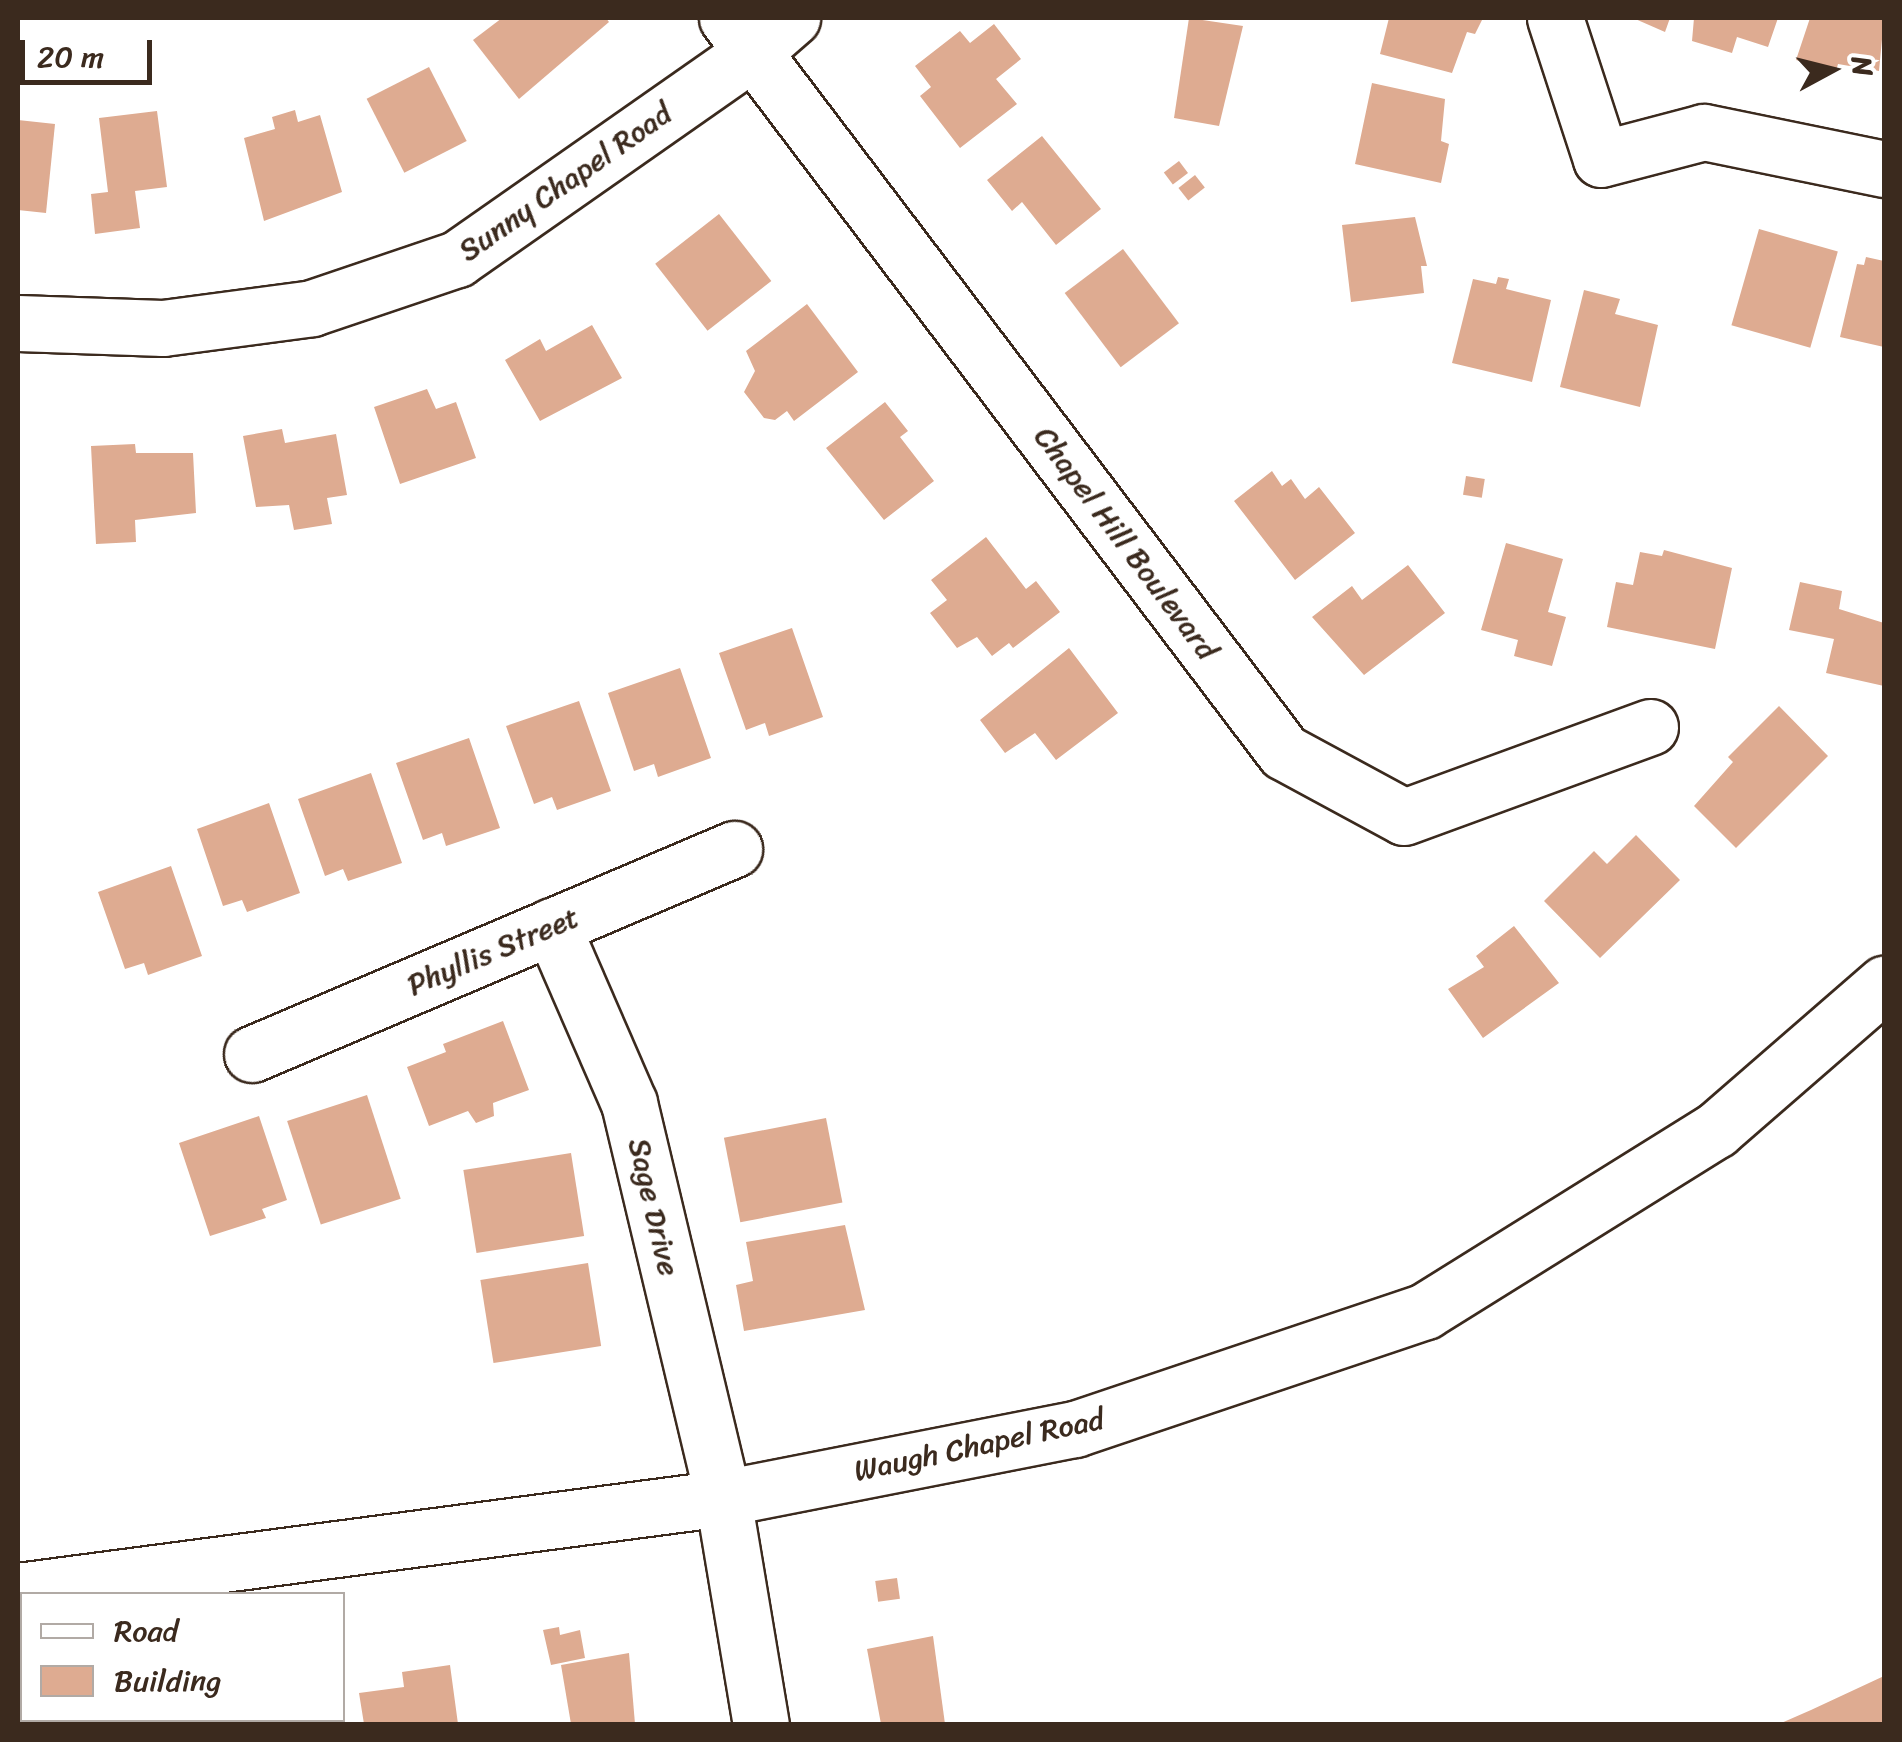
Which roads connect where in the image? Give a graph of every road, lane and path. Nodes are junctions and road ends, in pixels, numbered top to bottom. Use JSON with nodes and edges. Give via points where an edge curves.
{"nodes":[{"id":1,"x":1555,"y":18,"type":"edge"},
{"id":2,"x":757,"y":29,"type":"edge"},
{"id":3,"x":1884,"y":169,"type":"edge"},
{"id":4,"x":18,"y":322,"type":"edge"},
{"id":5,"x":1650,"y":727,"type":"dead end"},
{"id":6,"x":734,"y":849,"type":"dead end"},
{"id":7,"x":552,"y":926,"type":"junction"},
{"id":8,"x":1884,"y":984,"type":"edge"},
{"id":9,"x":252,"y":1054,"type":"dead end"},
{"id":10,"x":723,"y":1498,"type":"junction"},
{"id":11,"x":18,"y":1591,"type":"edge"},
{"id":12,"x":761,"y":1724,"type":"edge"}],
"edges":[{"from":1,"to":3,"type":"street","via":[[1601,159],[1704,132]]},
{"from":2,"to":4,"type":"street","name":"Sunny Chapel Road","via":[[456,260],[312,308],[163,328]]},
{"from":2,"to":5,"type":"street","name":"Chapel Hill Boulevard","via":[[1284,752],[1404,817]]},
{"from":6,"to":7,"type":"street","name":"Phyllis Street"},
{"from":7,"to":9,"type":"street","name":"Phyllis Street"},
{"from":7,"to":10,"type":"street","name":"Sage Drive","via":[[629,1103]]},
{"from":8,"to":10,"type":"street","name":"Waugh Chapel Road","via":[[1716,1130],[1425,1311],[1075,1429]]},
{"from":10,"to":11,"type":"street","name":"Waugh Chapel Road"},
{"from":10,"to":12,"type":"street","name":"Sage Drive"}]}
